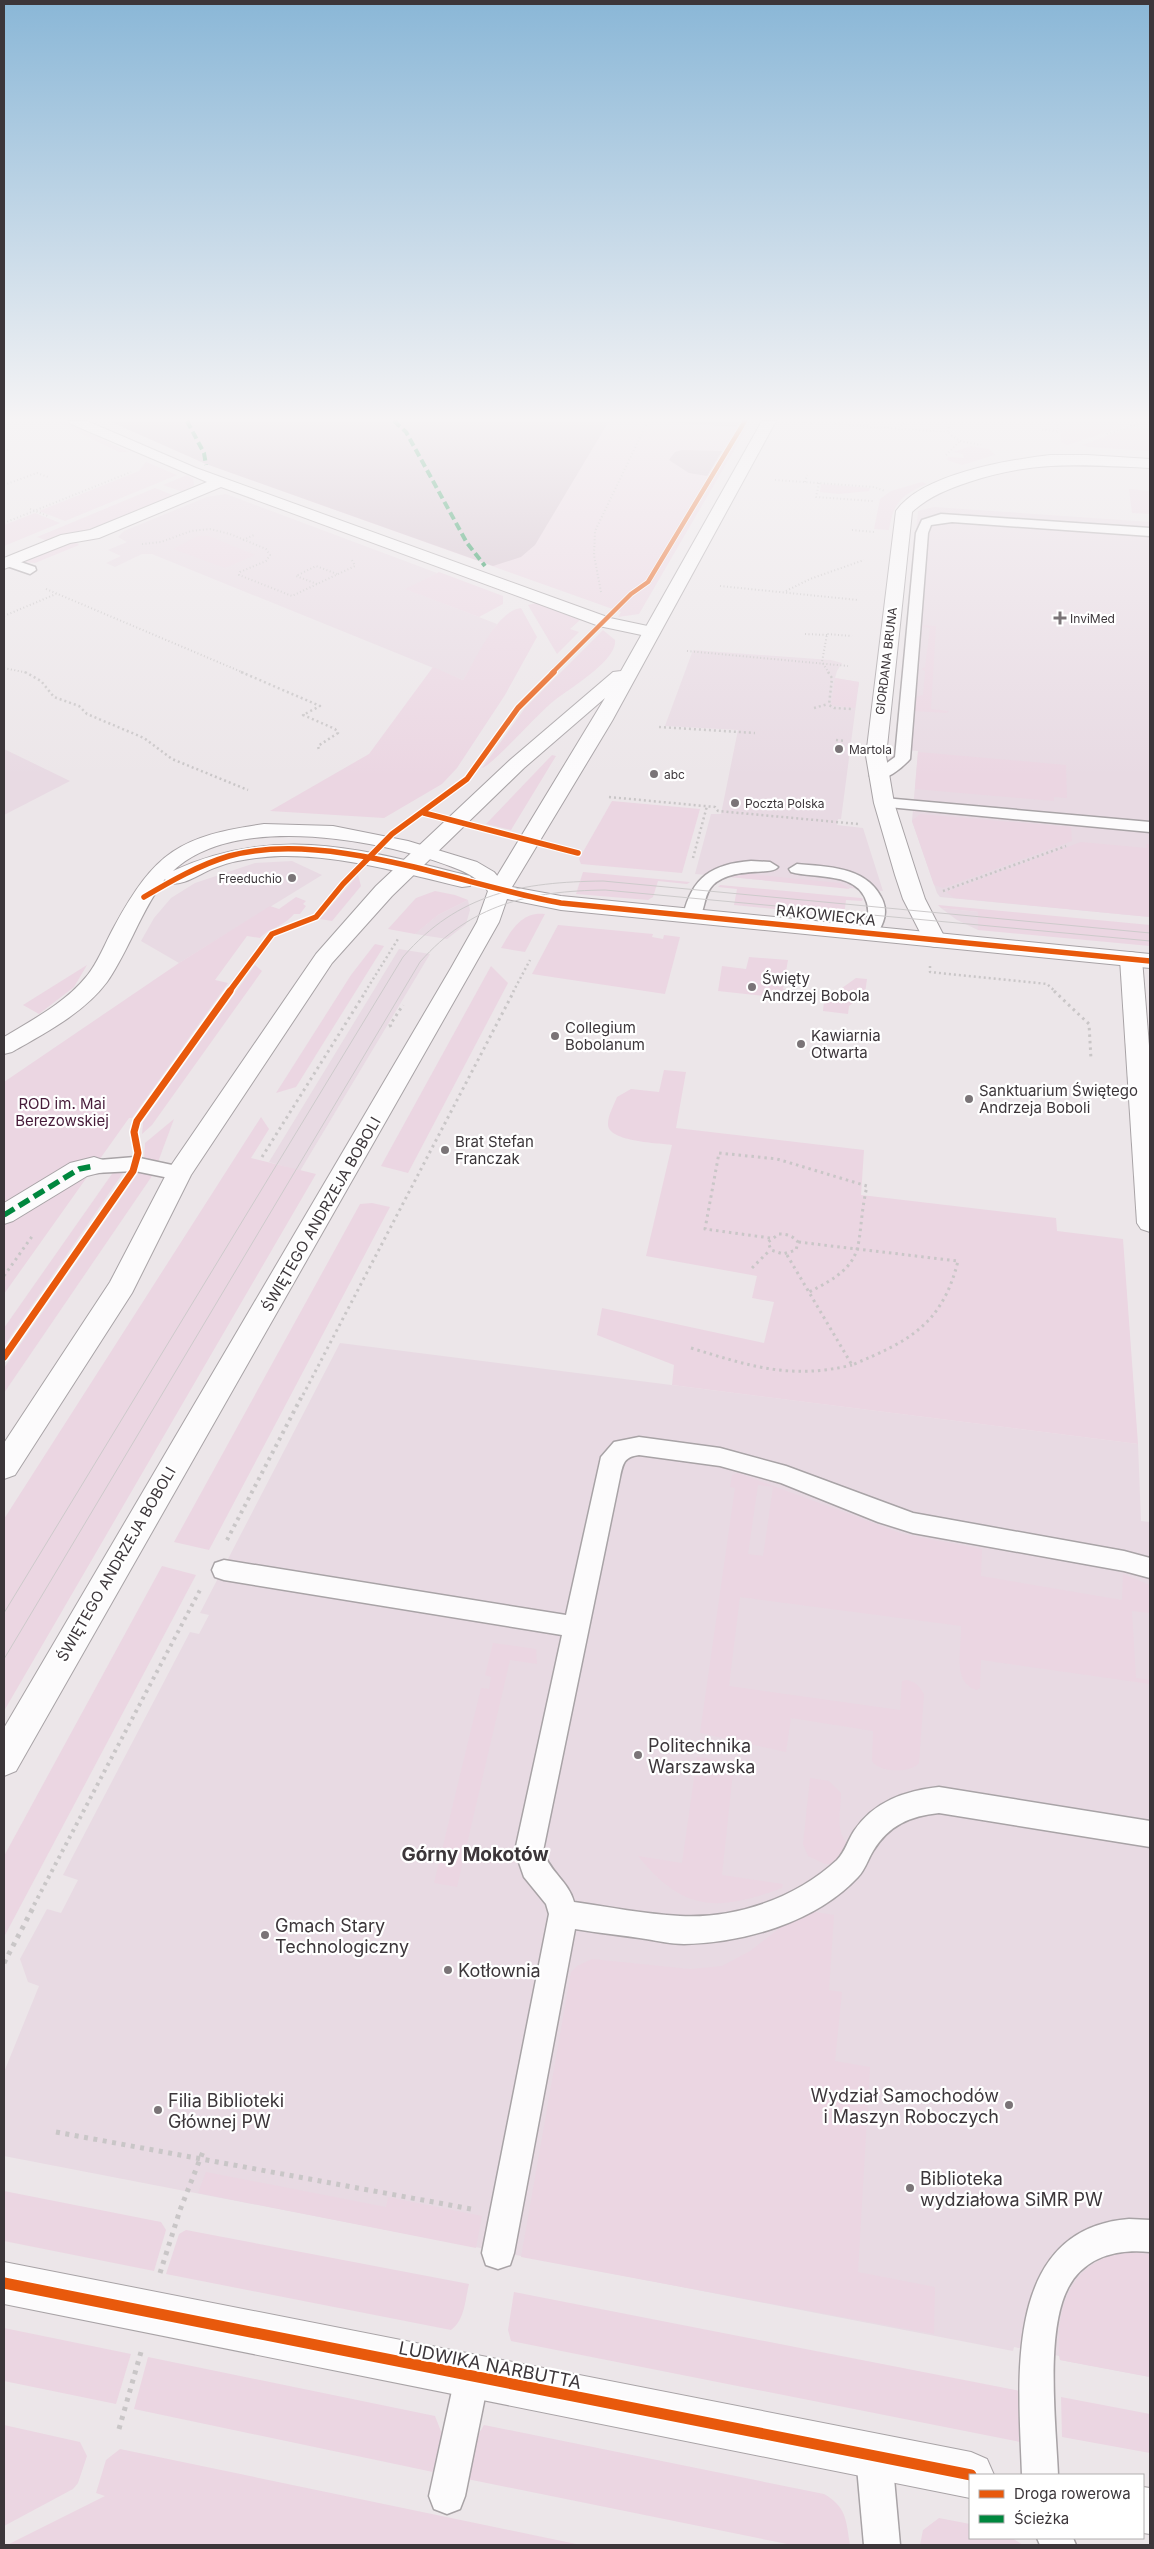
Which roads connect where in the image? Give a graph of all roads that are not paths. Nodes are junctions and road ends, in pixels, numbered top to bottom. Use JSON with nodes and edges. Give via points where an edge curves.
{"nodes":[{"id":1,"x":62,"y":540,"type":"edge"},
{"id":2,"x":92,"y":540,"type":"edge"},
{"id":3,"x":380,"y":540,"type":"edge"},
{"id":4,"x":702,"y":540,"type":"edge"},
{"id":5,"x":901,"y":540,"type":"edge"},
{"id":6,"x":921,"y":540,"type":"edge"},
{"id":7,"x":6,"y":563,"type":"edge"},
{"id":8,"x":30,"y":570,"type":"junction"},
{"id":9,"x":4,"y":582,"type":"edge"},
{"id":10,"x":651,"y":632,"type":"junction"},
{"id":11,"x":632,"y":666,"type":"junction"},
{"id":12,"x":878,"y":776,"type":"junction"},
{"id":13,"x":884,"y":803,"type":"junction"},
{"id":14,"x":1150,"y":827,"type":"edge"},
{"id":15,"x":417,"y":861,"type":"junction"},
{"id":16,"x":770,"y":867,"type":"dead end"},
{"id":17,"x":797,"y":869,"type":"dead end"},
{"id":18,"x":500,"y":891,"type":"junction"},
{"id":19,"x":692,"y":916,"type":"junction"},
{"id":20,"x":869,"y":933,"type":"junction"},
{"id":21,"x":935,"y":940,"type":"junction"},
{"id":22,"x":1141,"y":960,"type":"edge"},
{"id":23,"x":4,"y":1047,"type":"edge"},
{"id":24,"x":94,"y":1166,"type":"joint"},
{"id":25,"x":179,"y":1173,"type":"junction"},
{"id":26,"x":4,"y":1215,"type":"edge"},
{"id":27,"x":1150,"y":1223,"type":"edge"},
{"id":28,"x":4,"y":1467,"type":"edge"},
{"id":29,"x":223,"y":1559,"type":"road end"},
{"id":30,"x":1150,"y":1568,"type":"edge"},
{"id":31,"x":576,"y":1626,"type":"junction"},
{"id":32,"x":4,"y":1760,"type":"edge"},
{"id":33,"x":1150,"y":1834,"type":"edge"},
{"id":34,"x":563,"y":1914,"type":"junction"},
{"id":35,"x":1150,"y":2236,"type":"edge"},
{"id":36,"x":498,"y":2252,"type":"dead end"},
{"id":37,"x":4,"y":2283,"type":"edge"},
{"id":38,"x":472,"y":2377,"type":"junction"},
{"id":39,"x":874,"y":2456,"type":"junction"},
{"id":40,"x":1040,"y":2474,"type":"edge"},
{"id":41,"x":969,"y":2475,"type":"edge"},
{"id":42,"x":447,"y":2496,"type":"dead end"},
{"id":43,"x":882,"y":2545,"type":"edge"}],
"edges":[{"from":1,"to":7,"type":"street"},
{"from":2,"to":8,"type":"street","via":[[84,548]]},
{"from":3,"to":10,"type":"street","via":[[605,622]]},
{"from":4,"to":10,"type":"street","name":"ŚWIĘTEGO ANDRZEJA BOBOLI"},
{"from":5,"to":12,"type":"street","name":"GIORDANA BRUNA","via":[[876,756]]},
{"from":6,"to":12,"type":"lane","via":[[902,759]]},
{"from":7,"to":8,"type":"lane"},
{"from":8,"to":9,"type":"street"},
{"from":10,"to":11,"type":"street","name":"ŚWIĘTEGO ANDRZEJA BOBOLI"},
{"from":11,"to":15,"type":"street","name":"ŚWIĘTEGO ANDRZEJA BOBOLI","via":[[541,742]]},
{"from":11,"to":18,"type":"street","name":"ŚWIĘTEGO ANDRZEJA BOBOLI"},
{"from":12,"to":13,"type":"street","name":"GIORDANA BRUNA"},
{"from":13,"to":14,"type":"lane"},
{"from":13,"to":21,"type":"street","name":"GIORDANA BRUNA","via":[[912,894]]},
{"from":15,"to":18,"type":"street","name":"RAKOWIECKA"},
{"from":15,"to":23,"type":"street","name":"RAKOWIECKA","via":[[292,849],[259,851],[207,864],[180,875],[144,897],[97,979],[87,990],[63,1010]]},
{"from":15,"to":25,"type":"street","name":"ŚWIĘTEGO ANDRZEJA BOBOLI","via":[[384,891],[324,959]]},
{"from":16,"to":19,"type":"lane","via":[[746,865],[726,870],[709,880],[700,890]]},
{"from":17,"to":20,"type":"lane","via":[[836,873],[863,884],[873,895],[877,906],[875,924]]},
{"from":18,"to":19,"type":"street","name":"RAKOWIECKA","via":[[561,903]]},
{"from":18,"to":32,"type":"street","name":"ŚWIĘTEGO ANDRZEJA BOBOLI","via":[[488,922],[467,960]]},
{"from":19,"to":20,"type":"street","name":"RAKOWIECKA"},
{"from":20,"to":21,"type":"street","name":"RAKOWIECKA"},
{"from":21,"to":22,"type":"street","name":"RAKOWIECKA"},
{"from":22,"to":27,"type":"street"},
{"from":24,"to":25,"type":"lane","via":[[135,1164]]},
{"from":24,"to":26,"type":"street","via":[[79,1169]]},
{"from":25,"to":28,"type":"street","name":"ŚWIĘTEGO ANDRZEJA BOBOLI","via":[[122,1286]]},
{"from":29,"to":31,"type":"lane"},
{"from":30,"to":31,"type":"lane","via":[[913,1523],[786,1475],[720,1457],[639,1446],[622,1448],[613,1456]]},
{"from":31,"to":34,"type":"lane","via":[[530,1851],[534,1868],[559,1898]]},
{"from":33,"to":34,"type":"lane","via":[[939,1800],[910,1803],[883,1816],[850,1866],[828,1886],[796,1904],[759,1918],[719,1928],[682,1930]]},
{"from":34,"to":36,"type":"lane"},
{"from":35,"to":40,"type":"lane","via":[[1125,2235],[1086,2246],[1056,2276],[1046,2300],[1042,2327]]},
{"from":37,"to":38,"type":"street","name":"LUDWIKA NARBUTTA"},
{"from":38,"to":39,"type":"street","name":"LUDWIKA NARBUTTA"},
{"from":38,"to":42,"type":"lane"},
{"from":39,"to":41,"type":"street","name":"LUDWIKA NARBUTTA"},
{"from":39,"to":43,"type":"lane"}]}
